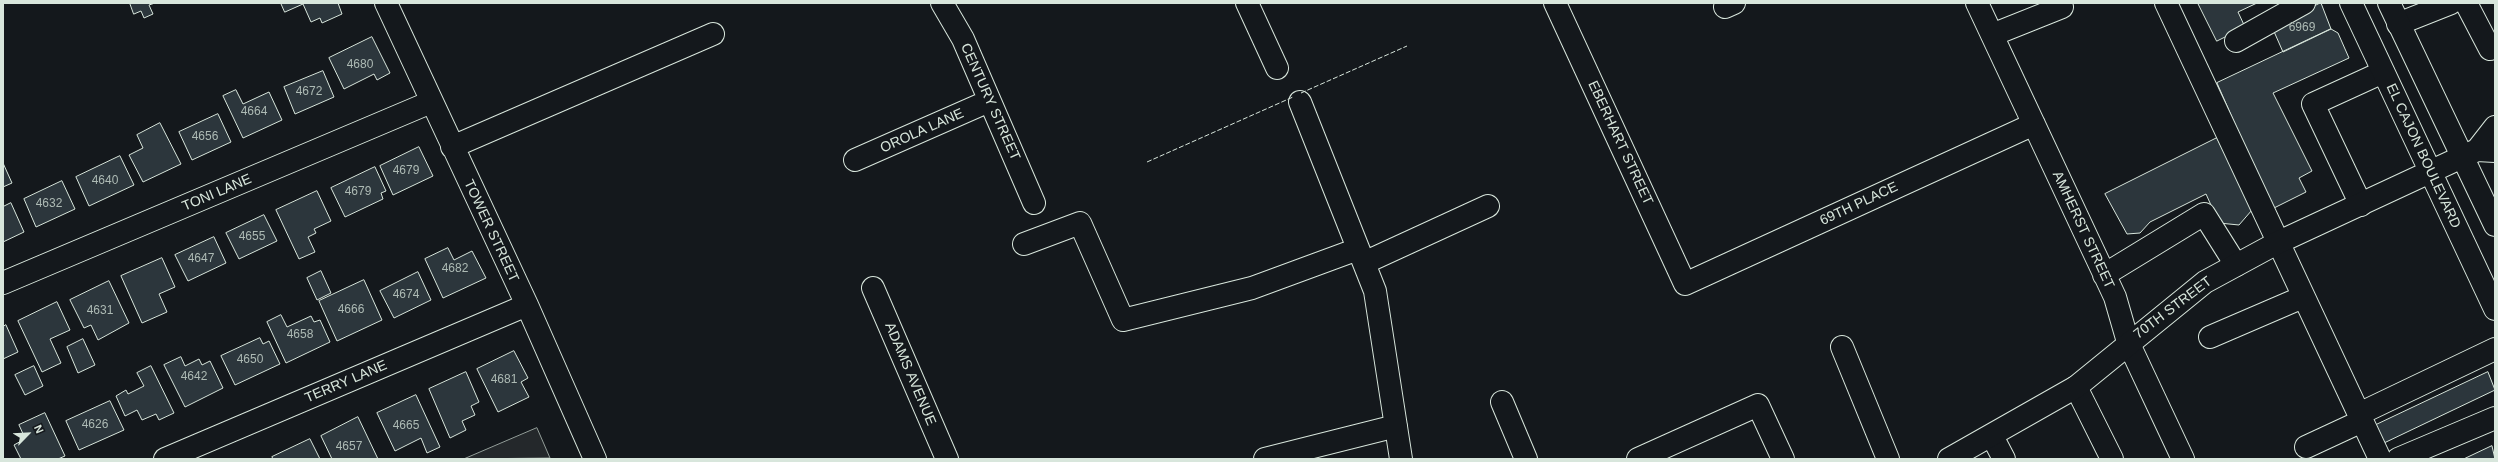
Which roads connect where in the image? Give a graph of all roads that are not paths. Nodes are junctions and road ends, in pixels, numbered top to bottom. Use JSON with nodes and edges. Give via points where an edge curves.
{"nodes":[{"id":1,"x":386,"y":3,"type":"edge"},
{"id":2,"x":942,"y":3,"type":"edge"},
{"id":3,"x":1247,"y":3,"type":"edge"},
{"id":4,"x":1555,"y":3,"type":"edge"},
{"id":5,"x":1977,"y":3,"type":"edge"},
{"id":6,"x":2166,"y":3,"type":"edge"},
{"id":7,"x":2304,"y":3,"type":"edge"},
{"id":8,"x":2351,"y":3,"type":"edge"},
{"id":9,"x":2389,"y":3,"type":"edge"},
{"id":10,"x":2451,"y":3,"type":"edge"},
{"id":11,"x":2466,"y":3,"type":"edge"},
{"id":12,"x":2062,"y":7,"type":"dead end"},
{"id":13,"x":2398,"y":24,"type":"junction"},
{"id":14,"x":713,"y":34,"type":"dead end"},
{"id":15,"x":1992,"y":35,"type":"junction"},
{"id":16,"x":2236,"y":41,"type":"dead end"},
{"id":17,"x":2495,"y":46,"type":"edge"},
{"id":18,"x":1277,"y":68,"type":"dead end"},
{"id":19,"x":2383,"y":72,"type":"junction"},
{"id":20,"x":989,"y":101,"type":"junction"},
{"id":21,"x":431,"y":102,"type":"junction"},
{"id":22,"x":1300,"y":102,"type":"dead end"},
{"id":23,"x":2034,"y":124,"type":"junction"},
{"id":24,"x":2495,"y":127,"type":"edge"},
{"id":25,"x":452,"y":148,"type":"junction"},
{"id":26,"x":2478,"y":153,"type":"edge"},
{"id":27,"x":855,"y":160,"type":"dead end"},
{"id":28,"x":2431,"y":172,"type":"junction"},
{"id":29,"x":1034,"y":202,"type":"dead end"},
{"id":30,"x":2361,"y":205,"type":"junction"},
{"id":31,"x":1488,"y":206,"type":"dead end"},
{"id":32,"x":2494,"y":221,"type":"edge"},
{"id":33,"x":2277,"y":243,"type":"junction"},
{"id":34,"x":1024,"y":244,"type":"dead end"},
{"id":35,"x":1361,"y":256,"type":"junction"},
{"id":36,"x":2236,"y":266,"type":"junction"},
{"id":37,"x":2104,"y":275,"type":"junction"},
{"id":38,"x":3,"y":283,"type":"edge"},
{"id":39,"x":1685,"y":284,"type":"joint"},
{"id":40,"x":873,"y":288,"type":"dead end"},
{"id":41,"x":2303,"y":296,"type":"junction"},
{"id":42,"x":526,"y":305,"type":"junction"},
{"id":43,"x":2495,"y":309,"type":"edge"},
{"id":44,"x":2210,"y":337,"type":"dead end"},
{"id":45,"x":2128,"y":342,"type":"junction"},
{"id":46,"x":1842,"y":347,"type":"dead end"},
{"id":47,"x":2495,"y":349,"type":"edge"},
{"id":48,"x":2076,"y":387,"type":"junction"},
{"id":49,"x":1502,"y":402,"type":"dead end"},
{"id":50,"x":2360,"y":418,"type":"junction"},
{"id":51,"x":2495,"y":418,"type":"edge"},
{"id":52,"x":1396,"y":426,"type":"junction"},
{"id":53,"x":1992,"y":436,"type":"junction"},
{"id":54,"x":2306,"y":448,"type":"dead end"},
{"id":55,"x":165,"y":459,"type":"edge"},
{"id":56,"x":595,"y":459,"type":"edge"},
{"id":57,"x":946,"y":459,"type":"edge"},
{"id":58,"x":1265,"y":459,"type":"edge"},
{"id":59,"x":1401,"y":459,"type":"edge"},
{"id":60,"x":1526,"y":459,"type":"edge"},
{"id":61,"x":1638,"y":459,"type":"edge"},
{"id":62,"x":1783,"y":459,"type":"edge"},
{"id":63,"x":1888,"y":459,"type":"edge"},
{"id":64,"x":1949,"y":459,"type":"edge"},
{"id":65,"x":2004,"y":459,"type":"edge"},
{"id":66,"x":2112,"y":459,"type":"edge"},
{"id":67,"x":2183,"y":459,"type":"edge"},
{"id":68,"x":2380,"y":459,"type":"edge"},
{"id":69,"x":2398,"y":459,"type":"edge"}],
"edges":[{"from":1,"to":21,"type":"street","name":"TOWER STREET"},
{"from":2,"to":20,"type":"street","name":"CENTURY STREET","via":[[963,39]]},
{"from":3,"to":18,"type":"street"},
{"from":4,"to":39,"type":"street","name":"EBERHART STREET"},
{"from":5,"to":15,"type":"street","name":"AMHERST STREET"},
{"from":6,"to":33,"type":"street"},
{"from":7,"to":16,"type":"street"},
{"from":8,"to":19,"type":"street","name":"EL CAJON BOULEVARD"},
{"from":9,"to":13,"type":"street"},
{"from":10,"to":13,"type":"street"},
{"from":11,"to":17,"type":"street","via":[[2490,49]]},
{"from":12,"to":15,"type":"street"},
{"from":13,"to":26,"type":"street"},
{"from":14,"to":25,"type":"street"},
{"from":15,"to":23,"type":"street","name":"AMHERST STREET"},
{"from":19,"to":28,"type":"street","name":"EL CAJON BOULEVARD"},
{"from":19,"to":30,"type":"street","via":[[2313,104]]},
{"from":20,"to":27,"type":"street","name":"OROLA LANE"},
{"from":20,"to":29,"type":"street","name":"CENTURY STREET"},
{"from":21,"to":25,"type":"street","name":"TOWER STREET"},
{"from":21,"to":38,"type":"street","name":"TONI LANE"},
{"from":22,"to":35,"type":"street"},
{"from":23,"to":37,"type":"street","name":"AMHERST STREET"},
{"from":23,"to":39,"type":"street","name":"69TH PLACE"},
{"from":24,"to":26,"type":"street","name":"70TH STREET"},
{"from":25,"to":42,"type":"street","name":"TOWER STREET"},
{"from":26,"to":28,"type":"street","name":"70TH STREET"},
{"from":26,"to":32,"type":"street"},
{"from":28,"to":30,"type":"street","name":"70TH STREET"},
{"from":28,"to":43,"type":"street","name":"EL CAJON BOULEVARD"},
{"from":30,"to":33,"type":"street","name":"70TH STREET"},
{"from":31,"to":35,"type":"street"},
{"from":33,"to":36,"type":"street","name":"70TH STREET"},
{"from":33,"to":41,"type":"street"},
{"from":34,"to":35,"type":"street","via":[[1080,223],[1123,320],[1252,288]]},
{"from":35,"to":52,"type":"street","via":[[1375,291]]},
{"from":36,"to":37,"type":"street","via":[[2204,214]]},
{"from":36,"to":45,"type":"street","name":"70TH STREET","via":[[2205,282]]},
{"from":37,"to":45,"type":"street","name":"AMHERST STREET","via":[[2116,300]]},
{"from":40,"to":57,"type":"street","name":"ADAMS AVENUE"},
{"from":41,"to":44,"type":"street"},
{"from":41,"to":50,"type":"street"},
{"from":42,"to":55,"type":"street","name":"TERRY LANE"},
{"from":42,"to":56,"type":"street","name":"TOWER STREET"},
{"from":45,"to":48,"type":"street","name":"70TH STREET"},
{"from":45,"to":67,"type":"street","name":"AMHERST STREET"},
{"from":46,"to":63,"type":"street"},
{"from":47,"to":50,"type":"street"},
{"from":48,"to":53,"type":"street","name":"70TH STREET"},
{"from":48,"to":66,"type":"street"},
{"from":49,"to":60,"type":"street"},
{"from":50,"to":54,"type":"street"},
{"from":50,"to":68,"type":"street"},
{"from":51,"to":69,"type":"street"},
{"from":52,"to":58,"type":"street"},
{"from":52,"to":59,"type":"street"},
{"from":53,"to":64,"type":"street","name":"70TH STREET"},
{"from":53,"to":65,"type":"street"},
{"from":61,"to":62,"type":"street","via":[[1758,405]]}]}
